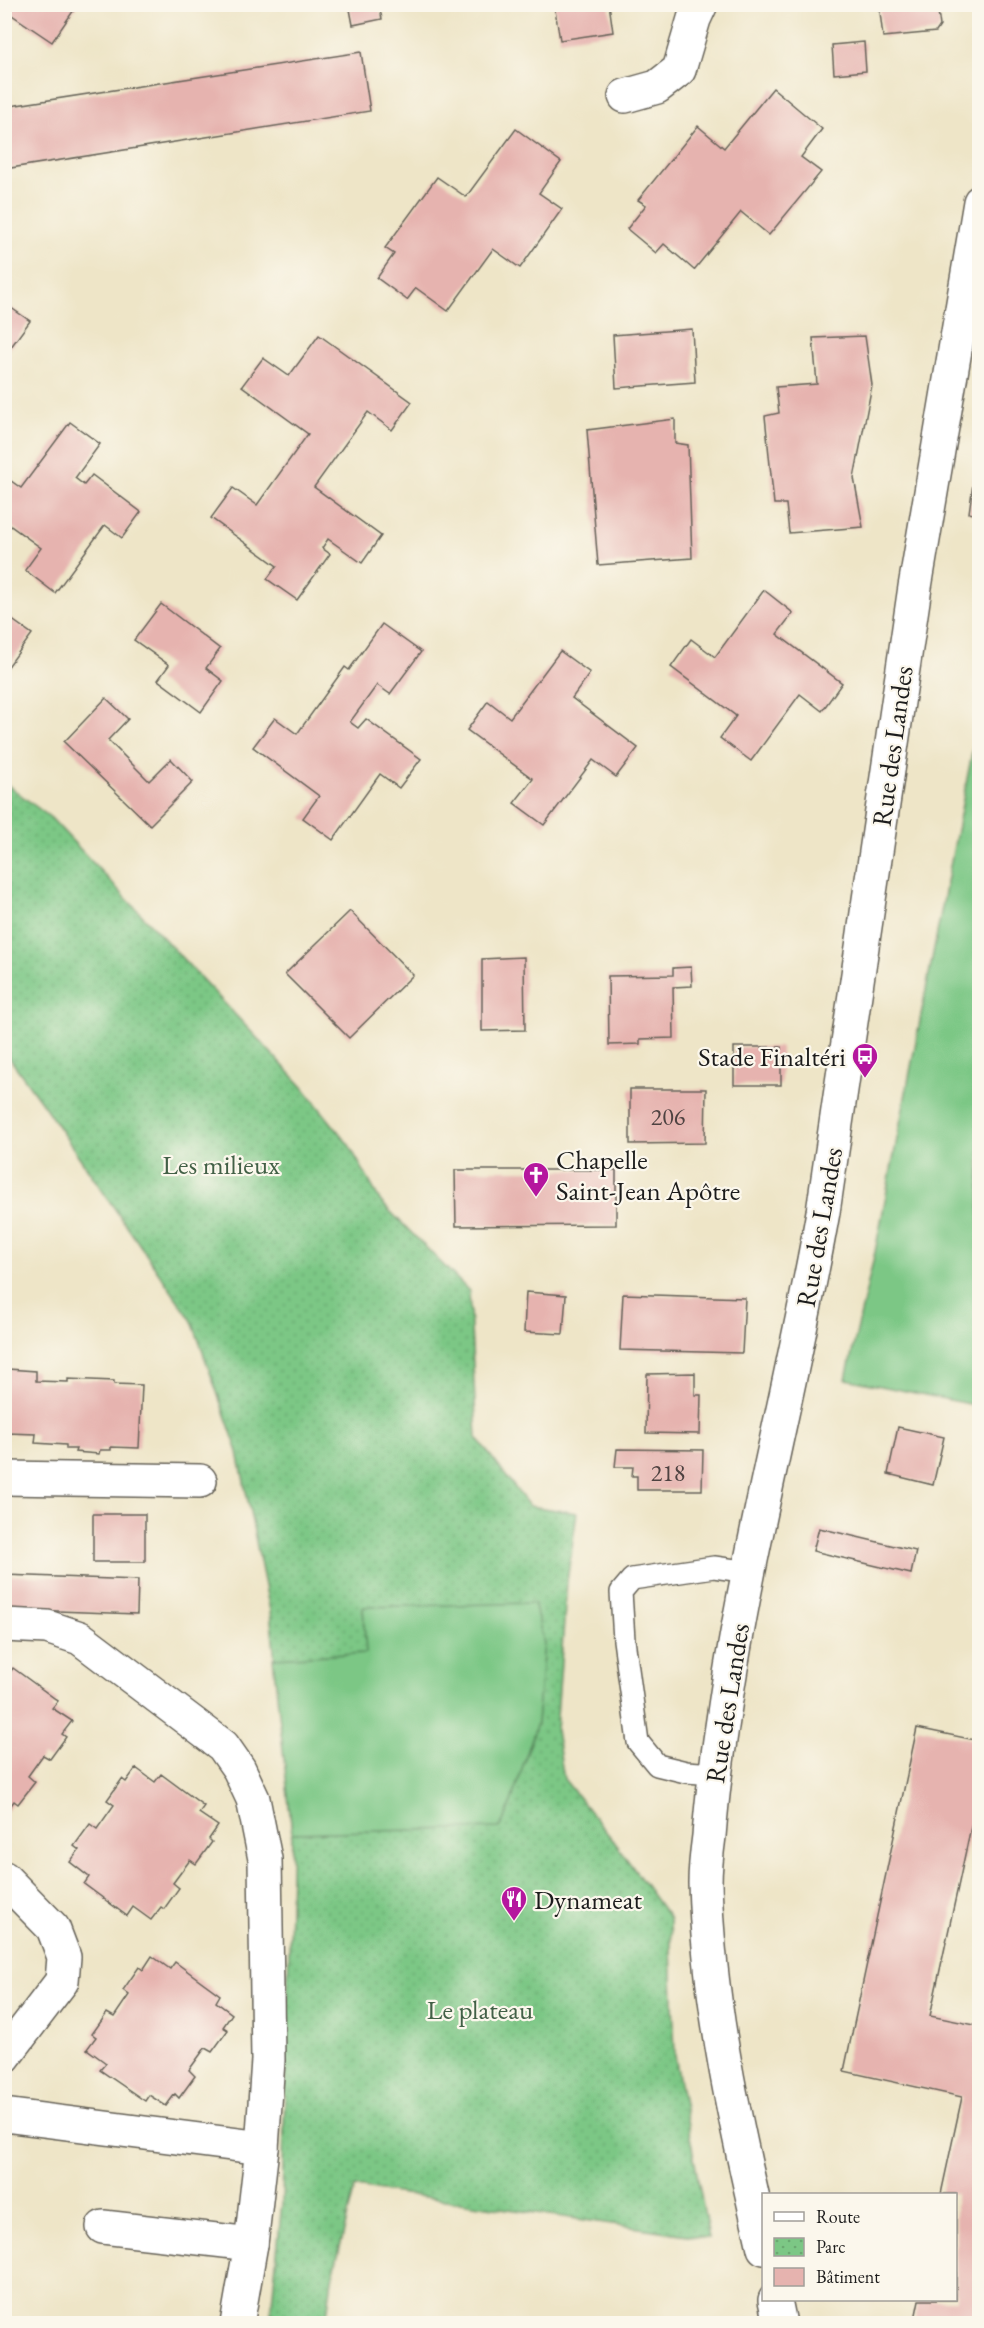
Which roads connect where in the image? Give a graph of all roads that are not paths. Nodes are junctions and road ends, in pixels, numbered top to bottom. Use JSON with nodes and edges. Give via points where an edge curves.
{"nodes":[{"id":1,"x":700,"y":4,"type":"edge"},
{"id":2,"x":625,"y":96,"type":"dead end"},
{"id":3,"x":980,"y":202,"type":"edge"},
{"id":4,"x":4,"y":1478,"type":"edge"},
{"id":5,"x":200,"y":1481,"type":"dead end"},
{"id":6,"x":749,"y":1572,"type":"junction"},
{"id":7,"x":4,"y":1625,"type":"edge"},
{"id":8,"x":715,"y":1774,"type":"junction"},
{"id":9,"x":4,"y":1878,"type":"edge"},
{"id":10,"x":4,"y":2057,"type":"edge"},
{"id":11,"x":4,"y":2115,"type":"edge"},
{"id":12,"x":261,"y":2148,"type":"junction"},
{"id":13,"x":103,"y":2227,"type":"dead end"},
{"id":14,"x":762,"y":2239,"type":"edge"},
{"id":15,"x":251,"y":2244,"type":"junction"},
{"id":16,"x":775,"y":2301,"type":"edge"},
{"id":17,"x":237,"y":2324,"type":"edge"},
{"id":18,"x":780,"y":2324,"type":"edge"}],
"edges":[{"from":1,"to":2,"type":"street","via":[[679,70],[657,87]]},
{"from":3,"to":6,"type":"street","name":"Rue des Landes","via":[[915,587],[823,1212]]},
{"from":4,"to":5,"type":"street"},
{"from":6,"to":8,"type":"street","name":"Rue des Landes"},
{"from":6,"to":8,"type":"lane","via":[[714,1568],[632,1579],[621,1592],[638,1742],[657,1765]]},
{"from":7,"to":12,"type":"street","via":[[47,1627],[80,1638],[223,1746],[239,1769],[253,1799],[265,1859],[268,2060]]},
{"from":8,"to":14,"type":"street","name":"Rue des Landes","via":[[705,1880],[712,1981],[724,2065]]},
{"from":9,"to":10,"type":"street","via":[[53,1928],[64,1957],[62,1980]]},
{"from":11,"to":12,"type":"street"},
{"from":12,"to":15,"type":"street"},
{"from":13,"to":15,"type":"street"},
{"from":15,"to":17,"type":"street"},
{"from":16,"to":18,"type":"street"}]}
